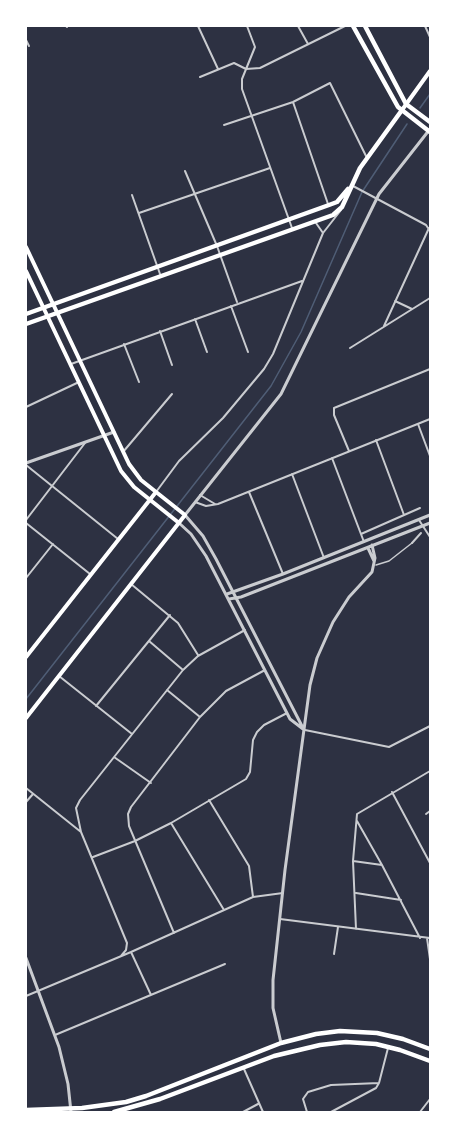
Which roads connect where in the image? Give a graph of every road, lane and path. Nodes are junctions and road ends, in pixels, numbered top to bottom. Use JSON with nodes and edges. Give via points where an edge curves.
{"nodes":[{"id":1,"x":198,"y":26,"type":"edge"},
{"id":2,"x":247,"y":26,"type":"edge"},
{"id":3,"x":298,"y":26,"type":"edge"},
{"id":4,"x":345,"y":26,"type":"edge"},
{"id":5,"x":353,"y":26,"type":"edge"},
{"id":6,"x":365,"y":26,"type":"edge"},
{"id":7,"x":425,"y":26,"type":"edge"},
{"id":8,"x":430,"y":37,"type":"edge"},
{"id":9,"x":26,"y":40,"type":"edge"},
{"id":10,"x":308,"y":45,"type":"junction"},
{"id":11,"x":29,"y":46,"type":"dead end"},
{"id":12,"x":218,"y":69,"type":"junction"},
{"id":13,"x":246,"y":69,"type":"junction"},
{"id":14,"x":430,"y":71,"type":"edge"},
{"id":15,"x":200,"y":77,"type":"dead end"},
{"id":16,"x":293,"y":102,"type":"junction"},
{"id":17,"x":406,"y":104,"type":"junction"},
{"id":18,"x":402,"y":110,"type":"junction"},
{"id":19,"x":252,"y":117,"type":"junction"},
{"id":20,"x":430,"y":122,"type":"edge"},
{"id":21,"x":224,"y":125,"type":"dead end"},
{"id":22,"x":430,"y":131,"type":"edge"},
{"id":23,"x":367,"y":158,"type":"junction"},
{"id":24,"x":270,"y":168,"type":"junction"},
{"id":25,"x":185,"y":171,"type":"dead end"},
{"id":26,"x":354,"y":186,"type":"junction"},
{"id":27,"x":196,"y":194,"type":"junction"},
{"id":28,"x":132,"y":195,"type":"dead end"},
{"id":29,"x":377,"y":198,"type":"junction"},
{"id":30,"x":329,"y":206,"type":"junction"},
{"id":31,"x":342,"y":207,"type":"junction"},
{"id":32,"x":139,"y":213,"type":"junction"},
{"id":33,"x":288,"y":220,"type":"junction"},
{"id":34,"x":314,"y":221,"type":"junction"},
{"id":35,"x":292,"y":229,"type":"junction"},
{"id":36,"x":430,"y":230,"type":"edge"},
{"id":37,"x":323,"y":233,"type":"junction"},
{"id":38,"x":217,"y":246,"type":"junction"},
{"id":39,"x":26,"y":247,"type":"edge"},
{"id":40,"x":220,"y":254,"type":"junction"},
{"id":41,"x":157,"y":266,"type":"junction"},
{"id":42,"x":26,"y":271,"type":"edge"},
{"id":43,"x":160,"y":276,"type":"junction"},
{"id":44,"x":302,"y":281,"type":"junction"},
{"id":45,"x":430,"y":298,"type":"edge"},
{"id":46,"x":395,"y":301,"type":"junction"},
{"id":47,"x":53,"y":304,"type":"junction"},
{"id":48,"x":237,"y":304,"type":"junction"},
{"id":49,"x":231,"y":306,"type":"junction"},
{"id":50,"x":44,"y":307,"type":"junction"},
{"id":51,"x":412,"y":309,"type":"junction"},
{"id":52,"x":57,"y":313,"type":"junction"},
{"id":53,"x":26,"y":314,"type":"edge"},
{"id":54,"x":48,"y":316,"type":"junction"},
{"id":55,"x":195,"y":319,"type":"junction"},
{"id":56,"x":26,"y":324,"type":"edge"},
{"id":57,"x":384,"y":326,"type":"junction"},
{"id":58,"x":160,"y":331,"type":"junction"},
{"id":59,"x":124,"y":344,"type":"junction"},
{"id":60,"x":350,"y":348,"type":"dead end"},
{"id":61,"x":207,"y":352,"type":"dead end"},
{"id":62,"x":248,"y":352,"type":"dead end"},
{"id":63,"x":80,"y":360,"type":"junction"},
{"id":64,"x":71,"y":364,"type":"junction"},
{"id":65,"x":172,"y":365,"type":"dead end"},
{"id":66,"x":430,"y":369,"type":"edge"},
{"id":67,"x":79,"y":382,"type":"junction"},
{"id":68,"x":139,"y":382,"type":"dead end"},
{"id":69,"x":172,"y":394,"type":"dead end"},
{"id":70,"x":26,"y":407,"type":"edge"},
{"id":71,"x":430,"y":418,"type":"edge"},
{"id":72,"x":418,"y":424,"type":"junction"},
{"id":73,"x":114,"y":432,"type":"junction"},
{"id":74,"x":104,"y":436,"type":"junction"},
{"id":75,"x":376,"y":440,"type":"junction"},
{"id":76,"x":85,"y":443,"type":"junction"},
{"id":77,"x":350,"y":451,"type":"junction"},
{"id":78,"x":123,"y":452,"type":"junction"},
{"id":79,"x":430,"y":456,"type":"edge"},
{"id":80,"x":332,"y":458,"type":"junction"},
{"id":81,"x":26,"y":464,"type":"edge"},
{"id":82,"x":292,"y":474,"type":"junction"},
{"id":83,"x":51,"y":487,"type":"junction"},
{"id":84,"x":156,"y":492,"type":"junction"},
{"id":85,"x":249,"y":492,"type":"junction"},
{"id":86,"x":200,"y":495,"type":"junction"},
{"id":87,"x":149,"y":500,"type":"junction"},
{"id":88,"x":195,"y":502,"type":"junction"},
{"id":89,"x":218,"y":504,"type":"junction"},
{"id":90,"x":420,"y":508,"type":"dead end"},
{"id":91,"x":185,"y":515,"type":"junction"},
{"id":92,"x":404,"y":515,"type":"junction"},
{"id":93,"x":430,"y":515,"type":"edge"},
{"id":94,"x":419,"y":520,"type":"junction"},
{"id":95,"x":26,"y":521,"type":"edge"},
{"id":96,"x":177,"y":521,"type":"junction"},
{"id":97,"x":430,"y":523,"type":"edge"},
{"id":98,"x":424,"y":525,"type":"junction"},
{"id":99,"x":421,"y":533,"type":"dead end"},
{"id":100,"x":361,"y":534,"type":"junction"},
{"id":101,"x":430,"y":537,"type":"edge"},
{"id":102,"x":118,"y":539,"type":"junction"},
{"id":103,"x":364,"y":542,"type":"junction"},
{"id":104,"x":412,"y":543,"type":"joint"},
{"id":105,"x":53,"y":544,"type":"junction"},
{"id":106,"x":370,"y":546,"type":"junction"},
{"id":107,"x":324,"y":558,"type":"junction"},
{"id":108,"x":375,"y":566,"type":"junction"},
{"id":109,"x":90,"y":574,"type":"junction"},
{"id":110,"x":283,"y":574,"type":"junction"},
{"id":111,"x":26,"y":578,"type":"edge"},
{"id":112,"x":130,"y":584,"type":"junction"},
{"id":113,"x":233,"y":591,"type":"junction"},
{"id":114,"x":227,"y":594,"type":"junction"},
{"id":115,"x":237,"y":598,"type":"junction"},
{"id":116,"x":229,"y":599,"type":"junction"},
{"id":117,"x":170,"y":615,"type":"junction"},
{"id":118,"x":245,"y":630,"type":"junction"},
{"id":119,"x":149,"y":641,"type":"junction"},
{"id":120,"x":27,"y":651,"type":"edge"},
{"id":121,"x":198,"y":656,"type":"junction"},
{"id":122,"x":26,"y":657,"type":"edge"},
{"id":123,"x":183,"y":670,"type":"junction"},
{"id":124,"x":266,"y":670,"type":"junction"},
{"id":125,"x":58,"y":676,"type":"junction"},
{"id":126,"x":167,"y":690,"type":"junction"},
{"id":127,"x":96,"y":706,"type":"junction"},
{"id":128,"x":287,"y":713,"type":"junction"},
{"id":129,"x":200,"y":717,"type":"junction"},
{"id":130,"x":26,"y":718,"type":"edge"},
{"id":131,"x":430,"y":726,"type":"edge"},
{"id":132,"x":304,"y":730,"type":"junction"},
{"id":133,"x":132,"y":735,"type":"junction"},
{"id":134,"x":114,"y":757,"type":"junction"},
{"id":135,"x":430,"y":771,"type":"edge"},
{"id":136,"x":151,"y":783,"type":"junction"},
{"id":137,"x":26,"y":788,"type":"edge"},
{"id":138,"x":392,"y":792,"type":"junction"},
{"id":139,"x":33,"y":794,"type":"junction"},
{"id":140,"x":209,"y":800,"type":"junction"},
{"id":141,"x":26,"y":802,"type":"edge"},
{"id":142,"x":430,"y":811,"type":"edge"},
{"id":143,"x":426,"y":814,"type":"dead end"},
{"id":144,"x":356,"y":820,"type":"junction"},
{"id":145,"x":171,"y":823,"type":"junction"},
{"id":146,"x":81,"y":832,"type":"junction"},
{"id":147,"x":135,"y":841,"type":"junction"},
{"id":148,"x":93,"y":857,"type":"junction"},
{"id":149,"x":353,"y":861,"type":"junction"},
{"id":150,"x":430,"y":864,"type":"edge"},
{"id":151,"x":382,"y":865,"type":"junction"},
{"id":152,"x":355,"y":892,"type":"junction"},
{"id":153,"x":283,"y":893,"type":"junction"},
{"id":154,"x":253,"y":897,"type":"junction"},
{"id":155,"x":401,"y":900,"type":"junction"},
{"id":156,"x":225,"y":911,"type":"junction"},
{"id":157,"x":280,"y":919,"type":"junction"},
{"id":158,"x":338,"y":926,"type":"junction"},
{"id":159,"x":357,"y":929,"type":"junction"},
{"id":160,"x":174,"y":933,"type":"junction"},
{"id":161,"x":420,"y":938,"type":"junction"},
{"id":162,"x":429,"y":938,"type":"edge"},
{"id":163,"x":131,"y":952,"type":"junction"},
{"id":164,"x":334,"y":954,"type":"dead end"},
{"id":165,"x":121,"y":956,"type":"junction"},
{"id":166,"x":26,"y":958,"type":"edge"},
{"id":167,"x":430,"y":959,"type":"edge"},
{"id":168,"x":225,"y":964,"type":"dead end"},
{"id":169,"x":38,"y":991,"type":"junction"},
{"id":170,"x":151,"y":995,"type":"junction"},
{"id":171,"x":26,"y":996,"type":"edge"},
{"id":172,"x":55,"y":1035,"type":"junction"},
{"id":173,"x":281,"y":1043,"type":"junction"},
{"id":174,"x":388,"y":1046,"type":"junction"},
{"id":175,"x":305,"y":1048,"type":"junction"},
{"id":176,"x":430,"y":1049,"type":"edge"},
{"id":177,"x":430,"y":1061,"type":"edge"},
{"id":178,"x":244,"y":1069,"type":"junction"},
{"id":179,"x":379,"y":1083,"type":"junction"},
{"id":180,"x":430,"y":1099,"type":"edge"},
{"id":181,"x":259,"y":1104,"type":"junction"},
{"id":182,"x":427,"y":1105,"type":"junction"},
{"id":183,"x":430,"y":1107,"type":"edge"},
{"id":184,"x":26,"y":1110,"type":"edge"},
{"id":185,"x":71,"y":1111,"type":"edge"},
{"id":186,"x":126,"y":1111,"type":"edge"},
{"id":187,"x":114,"y":1113,"type":"edge"},
{"id":188,"x":243,"y":1113,"type":"edge"},
{"id":189,"x":263,"y":1113,"type":"edge"},
{"id":190,"x":307,"y":1113,"type":"edge"},
{"id":191,"x":331,"y":1113,"type":"edge"},
{"id":192,"x":420,"y":1113,"type":"edge"}],
"edges":[{"from":1,"to":12,"type":"street"},
{"from":2,"to":13,"type":"street","via":[[255,47]]},
{"from":3,"to":10,"type":"street"},
{"from":4,"to":10,"type":"street"},
{"from":5,"to":18,"type":"main road"},
{"from":6,"to":17,"type":"main road"},
{"from":7,"to":8,"type":"street"},
{"from":9,"to":11,"type":"street"},
{"from":10,"to":13,"type":"street","via":[[260,68]]},
{"from":12,"to":13,"type":"street","via":[[234,63]]},
{"from":12,"to":15,"type":"street"},
{"from":13,"to":19,"type":"street","via":[[241,86]]},
{"from":14,"to":17,"type":"main road"},
{"from":16,"to":19,"type":"street"},
{"from":16,"to":23,"type":"street","via":[[330,83]]},
{"from":16,"to":30,"type":"street"},
{"from":17,"to":18,"type":"main road"},
{"from":17,"to":20,"type":"main road"},
{"from":18,"to":22,"type":"main road"},
{"from":18,"to":23,"type":"main road"},
{"from":19,"to":21,"type":"street"},
{"from":19,"to":24,"type":"street"},
{"from":22,"to":29,"type":"street"},
{"from":23,"to":26,"type":"main road"},
{"from":24,"to":27,"type":"street"},
{"from":24,"to":33,"type":"street"},
{"from":25,"to":27,"type":"street"},
{"from":26,"to":29,"type":"street"},
{"from":26,"to":30,"type":"main road"},
{"from":26,"to":31,"type":"main road"},
{"from":27,"to":32,"type":"street"},
{"from":27,"to":38,"type":"street"},
{"from":28,"to":32,"type":"street"},
{"from":29,"to":36,"type":"street"},
{"from":29,"to":86,"type":"street","via":[[281,394]]},
{"from":30,"to":33,"type":"main road"},
{"from":31,"to":34,"type":"main road","via":[[333,215]]},
{"from":31,"to":37,"type":"street"},
{"from":32,"to":41,"type":"street"},
{"from":33,"to":35,"type":"street"},
{"from":33,"to":38,"type":"main road"},
{"from":34,"to":35,"type":"main road"},
{"from":34,"to":37,"type":"street"},
{"from":35,"to":40,"type":"main road"},
{"from":36,"to":46,"type":"street"},
{"from":37,"to":44,"type":"street"},
{"from":38,"to":40,"type":"street"},
{"from":38,"to":41,"type":"main road"},
{"from":39,"to":47,"type":"main road"},
{"from":40,"to":43,"type":"main road"},
{"from":40,"to":48,"type":"street"},
{"from":41,"to":43,"type":"street"},
{"from":41,"to":47,"type":"main road"},
{"from":42,"to":50,"type":"main road"},
{"from":43,"to":52,"type":"main road"},
{"from":44,"to":48,"type":"street"},
{"from":44,"to":84,"type":"street","via":[[264,369],[223,418],[179,461]]},
{"from":45,"to":51,"type":"street"},
{"from":46,"to":51,"type":"street"},
{"from":46,"to":57,"type":"street"},
{"from":47,"to":50,"type":"main road"},
{"from":47,"to":52,"type":"main road"},
{"from":48,"to":49,"type":"street"},
{"from":49,"to":55,"type":"street"},
{"from":49,"to":62,"type":"street"},
{"from":50,"to":53,"type":"main road"},
{"from":50,"to":54,"type":"main road"},
{"from":51,"to":57,"type":"street"},
{"from":52,"to":54,"type":"main road"},
{"from":52,"to":63,"type":"main road"},
{"from":54,"to":56,"type":"main road"},
{"from":54,"to":64,"type":"main road"},
{"from":55,"to":58,"type":"street"},
{"from":55,"to":61,"type":"street"},
{"from":57,"to":60,"type":"street"},
{"from":58,"to":59,"type":"street"},
{"from":58,"to":65,"type":"street"},
{"from":59,"to":63,"type":"street"},
{"from":59,"to":68,"type":"street"},
{"from":63,"to":64,"type":"street"},
{"from":63,"to":73,"type":"main road"},
{"from":64,"to":67,"type":"main road"},
{"from":66,"to":77,"type":"street","via":[[334,408]]},
{"from":67,"to":70,"type":"street"},
{"from":67,"to":74,"type":"main road"},
{"from":69,"to":78,"type":"street"},
{"from":71,"to":72,"type":"street"},
{"from":72,"to":75,"type":"street"},
{"from":72,"to":79,"type":"street"},
{"from":73,"to":74,"type":"street"},
{"from":73,"to":78,"type":"main road"},
{"from":74,"to":76,"type":"street"},
{"from":74,"to":87,"type":"main road","via":[[125,477]]},
{"from":75,"to":77,"type":"street"},
{"from":75,"to":92,"type":"street"},
{"from":76,"to":81,"type":"street"},
{"from":76,"to":83,"type":"street"},
{"from":77,"to":80,"type":"street"},
{"from":78,"to":84,"type":"main road","via":[[137,475]]},
{"from":80,"to":82,"type":"street"},
{"from":80,"to":100,"type":"street"},
{"from":81,"to":83,"type":"street"},
{"from":82,"to":85,"type":"street"},
{"from":82,"to":107,"type":"street"},
{"from":83,"to":95,"type":"street"},
{"from":83,"to":102,"type":"street"},
{"from":84,"to":87,"type":"main road"},
{"from":84,"to":91,"type":"main road"},
{"from":85,"to":89,"type":"street"},
{"from":85,"to":110,"type":"street"},
{"from":86,"to":88,"type":"street"},
{"from":86,"to":89,"type":"street"},
{"from":87,"to":96,"type":"main road"},
{"from":87,"to":102,"type":"main road"},
{"from":88,"to":89,"type":"street","via":[[206,506]]},
{"from":88,"to":91,"type":"street"},
{"from":90,"to":92,"type":"street"},
{"from":91,"to":96,"type":"main road"},
{"from":91,"to":113,"type":"street","via":[[203,536]]},
{"from":92,"to":100,"type":"street"},
{"from":93,"to":94,"type":"street"},
{"from":94,"to":98,"type":"street"},
{"from":94,"to":103,"type":"street"},
{"from":95,"to":105,"type":"street"},
{"from":96,"to":112,"type":"main road"},
{"from":96,"to":114,"type":"street","via":[[202,549]]},
{"from":97,"to":98,"type":"street"},
{"from":98,"to":101,"type":"street"},
{"from":98,"to":106,"type":"street"},
{"from":99,"to":104,"type":"street"},
{"from":100,"to":103,"type":"street"},
{"from":102,"to":109,"type":"main road"},
{"from":103,"to":107,"type":"street"},
{"from":104,"to":108,"type":"lane","via":[[389,561]]},
{"from":105,"to":109,"type":"street"},
{"from":105,"to":111,"type":"street"},
{"from":106,"to":108,"type":"street"},
{"from":106,"to":115,"type":"street"},
{"from":107,"to":110,"type":"street"},
{"from":108,"to":132,"type":"street","via":[[339,611],[322,645],[309,686]]},
{"from":109,"to":120,"type":"main road"},
{"from":110,"to":113,"type":"street"},
{"from":112,"to":117,"type":"street"},
{"from":112,"to":125,"type":"main road"},
{"from":113,"to":114,"type":"street"},
{"from":113,"to":115,"type":"street"},
{"from":114,"to":116,"type":"street"},
{"from":115,"to":116,"type":"street"},
{"from":115,"to":132,"type":"street"},
{"from":116,"to":118,"type":"street"},
{"from":117,"to":119,"type":"street"},
{"from":117,"to":121,"type":"street","via":[[182,627]]},
{"from":118,"to":121,"type":"street"},
{"from":118,"to":124,"type":"street"},
{"from":119,"to":123,"type":"street"},
{"from":119,"to":127,"type":"street"},
{"from":120,"to":122,"type":"main road"},
{"from":121,"to":123,"type":"street"},
{"from":123,"to":126,"type":"street"},
{"from":124,"to":128,"type":"street"},
{"from":124,"to":129,"type":"street","via":[[226,691]]},
{"from":125,"to":127,"type":"street"},
{"from":125,"to":130,"type":"main road"},
{"from":126,"to":129,"type":"street"},
{"from":126,"to":133,"type":"street"},
{"from":127,"to":133,"type":"street"},
{"from":128,"to":132,"type":"street"},
{"from":128,"to":140,"type":"street","via":[[257,732],[246,779]]},
{"from":129,"to":136,"type":"street"},
{"from":131,"to":132,"type":"street","via":[[389,747]]},
{"from":132,"to":153,"type":"street"},
{"from":133,"to":134,"type":"street"},
{"from":134,"to":136,"type":"street"},
{"from":134,"to":146,"type":"street","via":[[76,808]]},
{"from":135,"to":138,"type":"street"},
{"from":136,"to":147,"type":"street","via":[[128,814]]},
{"from":137,"to":139,"type":"street"},
{"from":138,"to":144,"type":"street","via":[[361,810]]},
{"from":138,"to":150,"type":"street"},
{"from":139,"to":141,"type":"street"},
{"from":139,"to":146,"type":"street"},
{"from":140,"to":145,"type":"street"},
{"from":140,"to":154,"type":"street","via":[[249,866]]},
{"from":142,"to":143,"type":"street"},
{"from":144,"to":149,"type":"street"},
{"from":144,"to":151,"type":"street"},
{"from":145,"to":147,"type":"street"},
{"from":145,"to":156,"type":"street"},
{"from":146,"to":148,"type":"street"},
{"from":147,"to":148,"type":"street"},
{"from":147,"to":160,"type":"street"},
{"from":148,"to":165,"type":"street","via":[[127,943]]},
{"from":149,"to":151,"type":"street"},
{"from":149,"to":152,"type":"street"},
{"from":151,"to":155,"type":"street"},
{"from":152,"to":155,"type":"street"},
{"from":152,"to":159,"type":"street"},
{"from":153,"to":154,"type":"street"},
{"from":153,"to":157,"type":"street"},
{"from":154,"to":156,"type":"street"},
{"from":155,"to":161,"type":"street"},
{"from":156,"to":160,"type":"street"},
{"from":157,"to":158,"type":"street"},
{"from":157,"to":173,"type":"street","via":[[272,999]]},
{"from":158,"to":159,"type":"street"},
{"from":158,"to":164,"type":"street"},
{"from":159,"to":161,"type":"street"},
{"from":160,"to":163,"type":"street"},
{"from":161,"to":162,"type":"street"},
{"from":162,"to":167,"type":"street"},
{"from":163,"to":165,"type":"street"},
{"from":163,"to":170,"type":"street"},
{"from":165,"to":169,"type":"street"},
{"from":166,"to":169,"type":"street"},
{"from":168,"to":170,"type":"street"},
{"from":169,"to":171,"type":"street"},
{"from":169,"to":172,"type":"street"},
{"from":170,"to":172,"type":"street"},
{"from":172,"to":185,"type":"street","via":[[66,1072]]},
{"from":173,"to":175,"type":"main road"},
{"from":173,"to":176,"type":"main road","via":[[322,1033],[364,1032]]},
{"from":173,"to":185,"type":"main road","via":[[136,1100]]},
{"from":174,"to":175,"type":"main road","via":[[346,1042]]},
{"from":174,"to":177,"type":"main road"},
{"from":174,"to":179,"type":"street"},
{"from":175,"to":178,"type":"main road"},
{"from":178,"to":181,"type":"street"},
{"from":178,"to":186,"type":"main road"},
{"from":179,"to":190,"type":"street","via":[[331,1085],[308,1092],[303,1099]]},
{"from":179,"to":191,"type":"street"},
{"from":180,"to":182,"type":"street"},
{"from":181,"to":188,"type":"street"},
{"from":181,"to":189,"type":"street"},
{"from":182,"to":183,"type":"street"},
{"from":182,"to":192,"type":"street"},
{"from":184,"to":185,"type":"main road"},
{"from":186,"to":187,"type":"main road"}]}
